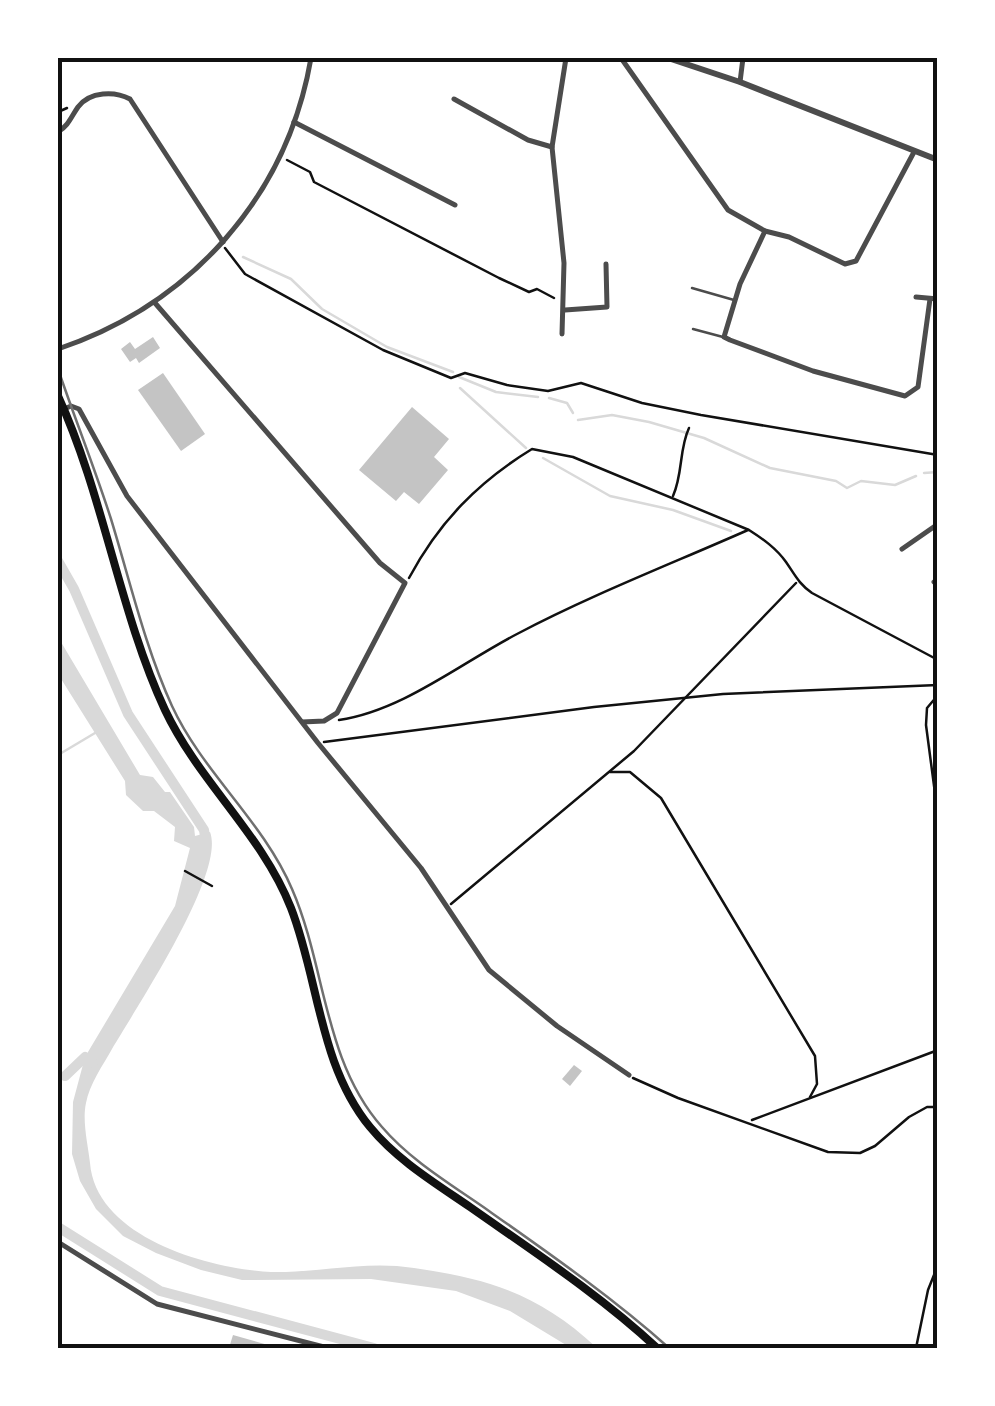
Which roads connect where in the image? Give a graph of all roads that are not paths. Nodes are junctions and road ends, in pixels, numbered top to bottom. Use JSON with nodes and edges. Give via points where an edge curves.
{"nodes":[{"id":1,"x":312,"y":58,"type":"edge"},
{"id":2,"x":566,"y":58,"type":"edge"},
{"id":3,"x":620,"y":58,"type":"edge"},
{"id":4,"x":668,"y":58,"type":"edge"},
{"id":5,"x":743,"y":58,"type":"edge"},
{"id":6,"x":740,"y":82,"type":"junction"},
{"id":7,"x":454,"y":99,"type":"dead end"},
{"id":8,"x":294,"y":122,"type":"junction"},
{"id":9,"x":58,"y":132,"type":"edge"},
{"id":10,"x":552,"y":147,"type":"junction"},
{"id":11,"x":914,"y":152,"type":"junction"},
{"id":12,"x":938,"y":160,"type":"edge"},
{"id":13,"x":455,"y":204,"type":"dead end"},
{"id":14,"x":765,"y":231,"type":"junction"},
{"id":15,"x":223,"y":242,"type":"junction"},
{"id":16,"x":606,"y":264,"type":"dead end"},
{"id":17,"x":692,"y":288,"type":"dead end"},
{"id":18,"x":916,"y":297,"type":"dead end"},
{"id":19,"x":934,"y":299,"type":"edge"},
{"id":20,"x":735,"y":300,"type":"junction"},
{"id":21,"x":155,"y":303,"type":"junction"},
{"id":22,"x":565,"y":306,"type":"junction"},
{"id":23,"x":693,"y":329,"type":"dead end"},
{"id":24,"x":562,"y":334,"type":"dead end"},
{"id":25,"x":724,"y":338,"type":"junction"},
{"id":26,"x":58,"y":349,"type":"edge"},
{"id":27,"x":58,"y":396,"type":"edge"},
{"id":28,"x":64,"y":409,"type":"junction"},
{"id":29,"x":938,"y":524,"type":"edge"},
{"id":30,"x":902,"y":549,"type":"dead end"},
{"id":31,"x":302,"y":722,"type":"junction"},
{"id":32,"x":629,"y":1075,"type":"road end"},
{"id":33,"x":58,"y":1242,"type":"edge"},
{"id":34,"x":328,"y":1348,"type":"edge"},
{"id":35,"x":657,"y":1348,"type":"edge"}],
"edges":[{"from":1,"to":8,"type":"street"},
{"from":2,"to":10,"type":"street"},
{"from":3,"to":14,"type":"street","via":[[720,201]]},
{"from":4,"to":6,"type":"street"},
{"from":5,"to":6,"type":"street"},
{"from":6,"to":11,"type":"street"},
{"from":7,"to":10,"type":"street"},
{"from":8,"to":13,"type":"street"},
{"from":8,"to":15,"type":"street","via":[[248,210]]},
{"from":9,"to":15,"type":"street","via":[[91,98],[112,92],[130,100]]},
{"from":10,"to":22,"type":"street"},
{"from":11,"to":12,"type":"street"},
{"from":11,"to":14,"type":"street","via":[[856,261],[844,264]]},
{"from":14,"to":20,"type":"street"},
{"from":15,"to":21,"type":"street"},
{"from":16,"to":22,"type":"street","via":[[607,307]]},
{"from":17,"to":20,"type":"lane"},
{"from":18,"to":19,"type":"street"},
{"from":19,"to":25,"type":"street","via":[[918,387],[905,396]]},
{"from":20,"to":25,"type":"street"},
{"from":21,"to":26,"type":"street"},
{"from":21,"to":31,"type":"street","via":[[380,563],[405,583],[337,713]]},
{"from":22,"to":24,"type":"street"},
{"from":23,"to":25,"type":"lane"},
{"from":27,"to":28,"type":"main road"},
{"from":28,"to":31,"type":"street","via":[[79,410],[128,496]]},
{"from":28,"to":35,"type":"main road","via":[[165,710],[284,892],[337,1070],[357,1110],[403,1159]]},
{"from":29,"to":30,"type":"street"},
{"from":31,"to":32,"type":"street","via":[[421,868],[504,985]]},
{"from":33,"to":34,"type":"street","via":[[157,1304]]}]}
